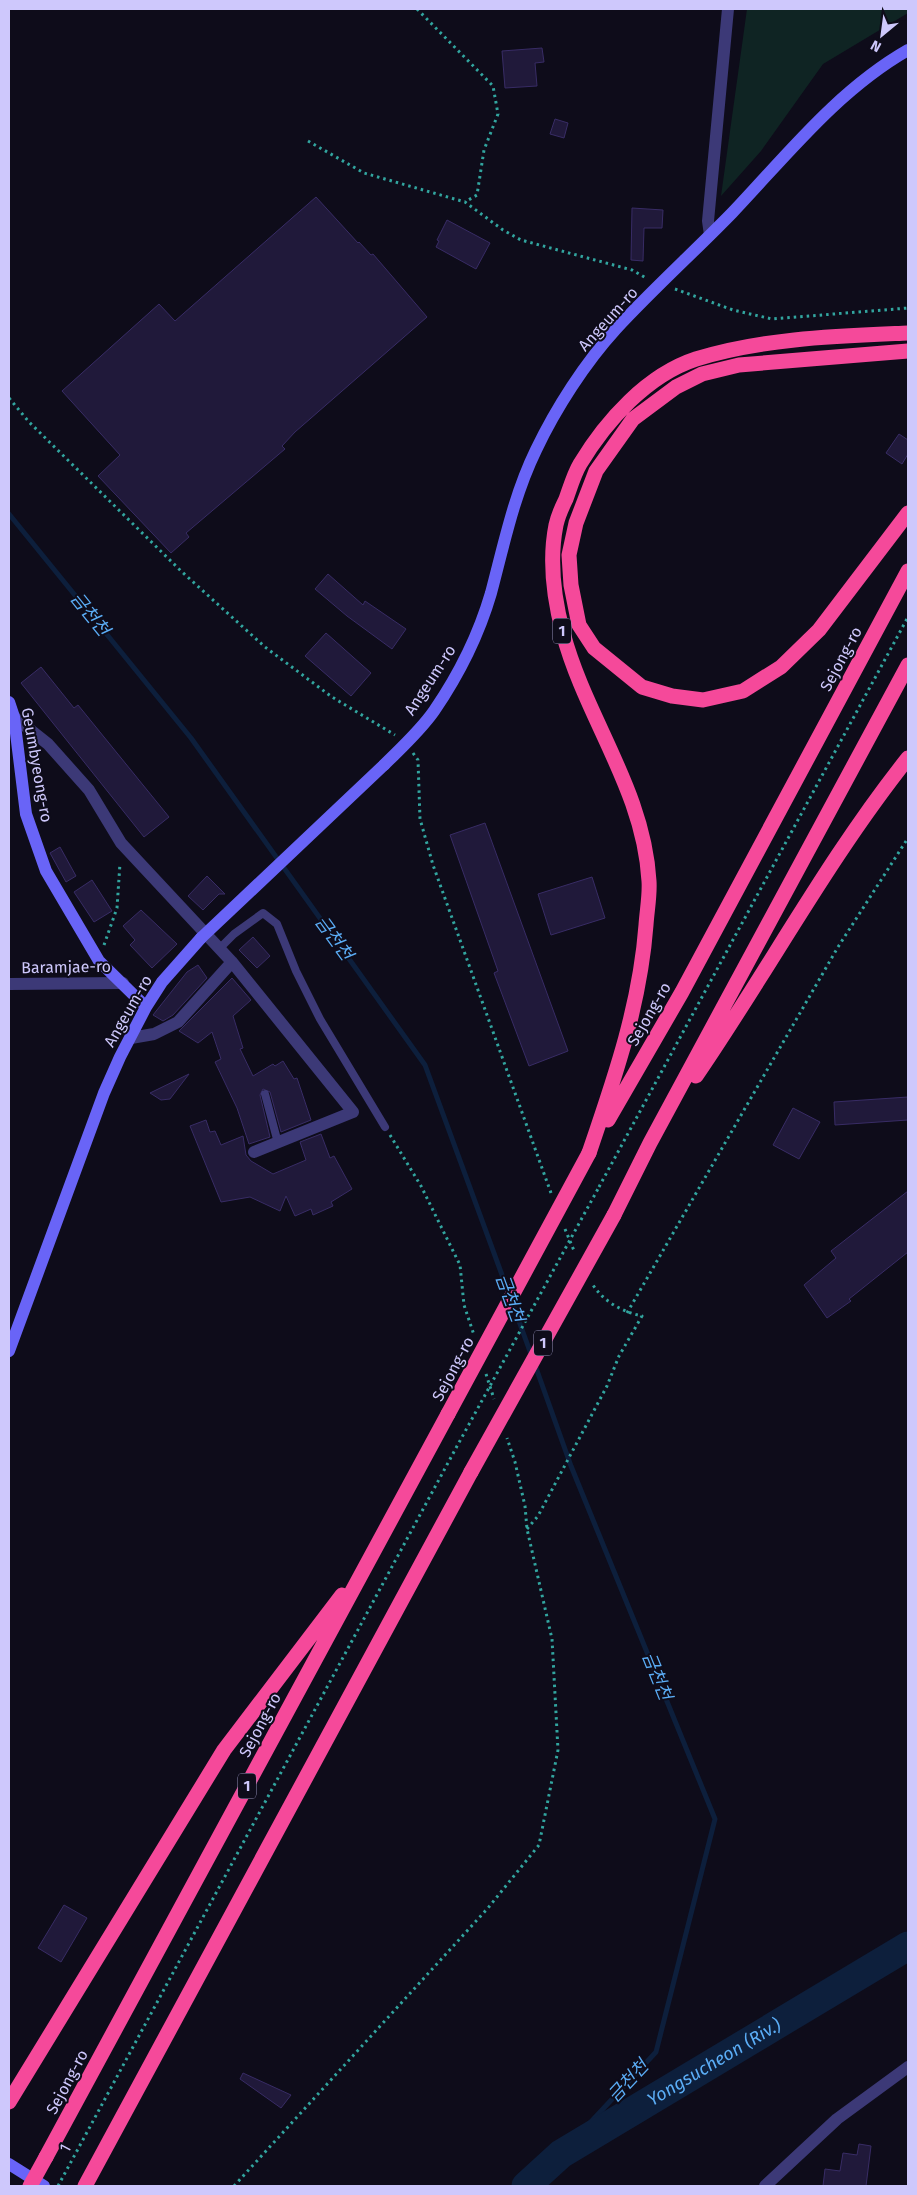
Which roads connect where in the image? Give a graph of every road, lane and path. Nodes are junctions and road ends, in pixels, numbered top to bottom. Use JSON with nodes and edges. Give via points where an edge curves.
{"nodes":[{"id":1,"x":417,"y":9,"type":"edge"},
{"id":2,"x":728,"y":9,"type":"edge"},
{"id":3,"x":908,"y":50,"type":"edge"},
{"id":4,"x":308,"y":141,"type":"dead end"},
{"id":5,"x":465,"y":202,"type":"junction"},
{"id":6,"x":710,"y":236,"type":"junction"},
{"id":7,"x":661,"y":285,"type":"junction"},
{"id":8,"x":908,"y":308,"type":"edge"},
{"id":9,"x":908,"y":333,"type":"edge"},
{"id":10,"x":908,"y":351,"type":"edge"},
{"id":11,"x":9,"y":398,"type":"edge"},
{"id":12,"x":908,"y":513,"type":"edge"},
{"id":13,"x":908,"y":570,"type":"edge"},
{"id":14,"x":908,"y":617,"type":"edge"},
{"id":15,"x":908,"y":665,"type":"edge"},
{"id":16,"x":9,"y":702,"type":"edge"},
{"id":17,"x":14,"y":717,"type":"junction"},
{"id":18,"x":406,"y":743,"type":"junction"},
{"id":19,"x":908,"y":758,"type":"edge"},
{"id":20,"x":908,"y":838,"type":"edge"},
{"id":21,"x":121,"y":843,"type":"junction"},
{"id":22,"x":219,"y":949,"type":"junction"},
{"id":23,"x":99,"y":961,"type":"junction"},
{"id":24,"x":232,"y":962,"type":"junction"},
{"id":25,"x":123,"y":983,"type":"junction"},
{"id":26,"x":9,"y":984,"type":"edge"},
{"id":27,"x":146,"y":1006,"type":"junction"},
{"id":28,"x":131,"y":1038,"type":"junction"},
{"id":29,"x":265,"y":1094,"type":"dead end"},
{"id":30,"x":385,"y":1127,"type":"joint"},
{"id":31,"x":278,"y":1142,"type":"junction"},
{"id":32,"x":650,"y":1143,"type":"junction"},
{"id":33,"x":254,"y":1152,"type":"dead end"},
{"id":34,"x":589,"y":1153,"type":"junction"},
{"id":35,"x":553,"y":1197,"type":"dead end"},
{"id":36,"x":563,"y":1225,"type":"dead end"},
{"id":37,"x":579,"y":1260,"type":"dead end"},
{"id":38,"x":591,"y":1283,"type":"dead end"},
{"id":39,"x":627,"y":1313,"type":"junction"},
{"id":40,"x":476,"y":1342,"type":"dead end"},
{"id":41,"x":9,"y":1351,"type":"edge"},
{"id":42,"x":485,"y":1371,"type":"dead end"},
{"id":43,"x":497,"y":1408,"type":"dead end"},
{"id":44,"x":506,"y":1435,"type":"dead end"},
{"id":45,"x":527,"y":1529,"type":"junction"},
{"id":46,"x":371,"y":1556,"type":"junction"},
{"id":47,"x":908,"y":2067,"type":"edge"},
{"id":48,"x":9,"y":2102,"type":"edge"},
{"id":49,"x":9,"y":2164,"type":"edge"},
{"id":50,"x":88,"y":2181,"type":"edge"},
{"id":51,"x":30,"y":2186,"type":"edge"},
{"id":52,"x":44,"y":2186,"type":"edge"},
{"id":53,"x":58,"y":2186,"type":"edge"},
{"id":54,"x":234,"y":2186,"type":"edge"},
{"id":55,"x":764,"y":2186,"type":"edge"}],
"edges":[{"from":1,"to":5,"type":"path","via":[[480,70],[493,86],[497,100],[498,114],[484,150],[477,195]]},
{"from":2,"to":6,"type":"street","via":[[708,221]]},
{"from":3,"to":6,"type":"street","name":"Angeum-ro","via":[[862,80],[821,117]]},
{"from":4,"to":5,"type":"path","via":[[364,173]]},
{"from":5,"to":7,"type":"path","via":[[521,240],[632,270]]},
{"from":6,"to":7,"type":"street","name":"Angeum-ro"},
{"from":7,"to":8,"type":"path","via":[[733,310],[772,319]]},
{"from":7,"to":18,"type":"street","name":"Angeum-ro","via":[[616,330],[558,410],[535,450],[504,537],[474,642],[433,712]]},
{"from":9,"to":34,"type":"highway","number":"1","via":[[804,340],[735,349],[694,360],[664,374],[638,394],[608,425],[579,465],[556,523],[554,592],[563,633],[576,671],[624,777],[642,831],[649,882],[635,1007],[620,1065]]},
{"from":10,"to":12,"type":"highway","via":[[739,365],[702,374],[676,387],[633,419],[596,471],[576,523],[569,555],[579,626],[594,648],[642,688],[703,700],[743,691],[781,668],[819,630]]},
{"from":11,"to":18,"type":"path","via":[[29,422],[181,570],[265,647],[340,702]]},
{"from":13,"to":34,"type":"highway","name":"Sejong-ro","via":[[682,992]]},
{"from":14,"to":53,"type":"path","name":"1","bridge":true},
{"from":15,"to":32,"type":"highway"},
{"from":16,"to":17,"type":"street","name":"Geumbyeong-ro"},
{"from":17,"to":21,"type":"street","via":[[48,744],[89,790]]},
{"from":17,"to":23,"type":"street","name":"Geumbyeong-ro","via":[[26,814],[46,872]]},
{"from":18,"to":27,"type":"street","name":"Angeum-ro","bridge":true,"via":[[202,938],[162,982]]},
{"from":18,"to":35,"type":"path","via":[[418,760],[420,819],[433,865]]},
{"from":19,"to":32,"type":"highway","number":"1","via":[[870,805],[743,1007]]},
{"from":20,"to":39,"type":"path","via":[[833,956]]},
{"from":21,"to":22,"type":"street"},
{"from":21,"to":23,"type":"path","via":[[117,908]]},
{"from":22,"to":24,"type":"street"},
{"from":22,"to":30,"type":"lane","via":[[263,913],[277,924],[320,1019]]},
{"from":23,"to":25,"type":"street","name":"Geumbyeong-ro"},
{"from":24,"to":28,"type":"street","via":[[178,1022],[154,1034]]},
{"from":24,"to":31,"type":"street","via":[[353,1112]]},
{"from":25,"to":26,"type":"street","name":"Baramjae-ro"},
{"from":25,"to":27,"type":"street","name":"Geumbyeong-ro"},
{"from":27,"to":28,"type":"street","name":"Angeum-ro"},
{"from":28,"to":41,"type":"street","name":"Angeum-ro","via":[[104,1093]]},
{"from":29,"to":31,"type":"lane"},
{"from":30,"to":40,"type":"path","via":[[421,1186],[460,1265],[464,1304]]},
{"from":31,"to":33,"type":"street"},
{"from":32,"to":50,"type":"highway","number":"1","bridge":true,"via":[[614,1215],[471,1472]]},
{"from":34,"to":46,"type":"highway","name":"Sejong-ro","number":"1","bridge":true},
{"from":36,"to":37,"type":"path"},
{"from":38,"to":39,"type":"path","via":[[599,1295]]},
{"from":39,"to":45,"type":"path","via":[[642,1316],[618,1356],[606,1386],[538,1516]]},
{"from":42,"to":43,"type":"path"},
{"from":44,"to":45,"type":"path","via":[[525,1506]]},
{"from":45,"to":54,"type":"path","via":[[552,1639],[558,1750],[540,1845],[488,1908]]},
{"from":46,"to":48,"type":"highway","via":[[224,1750]]},
{"from":46,"to":51,"type":"highway","name":"Sejong-ro","number":"1","bridge":true},
{"from":47,"to":55,"type":"street","via":[[837,2119]]},
{"from":49,"to":52,"type":"street"}]}
